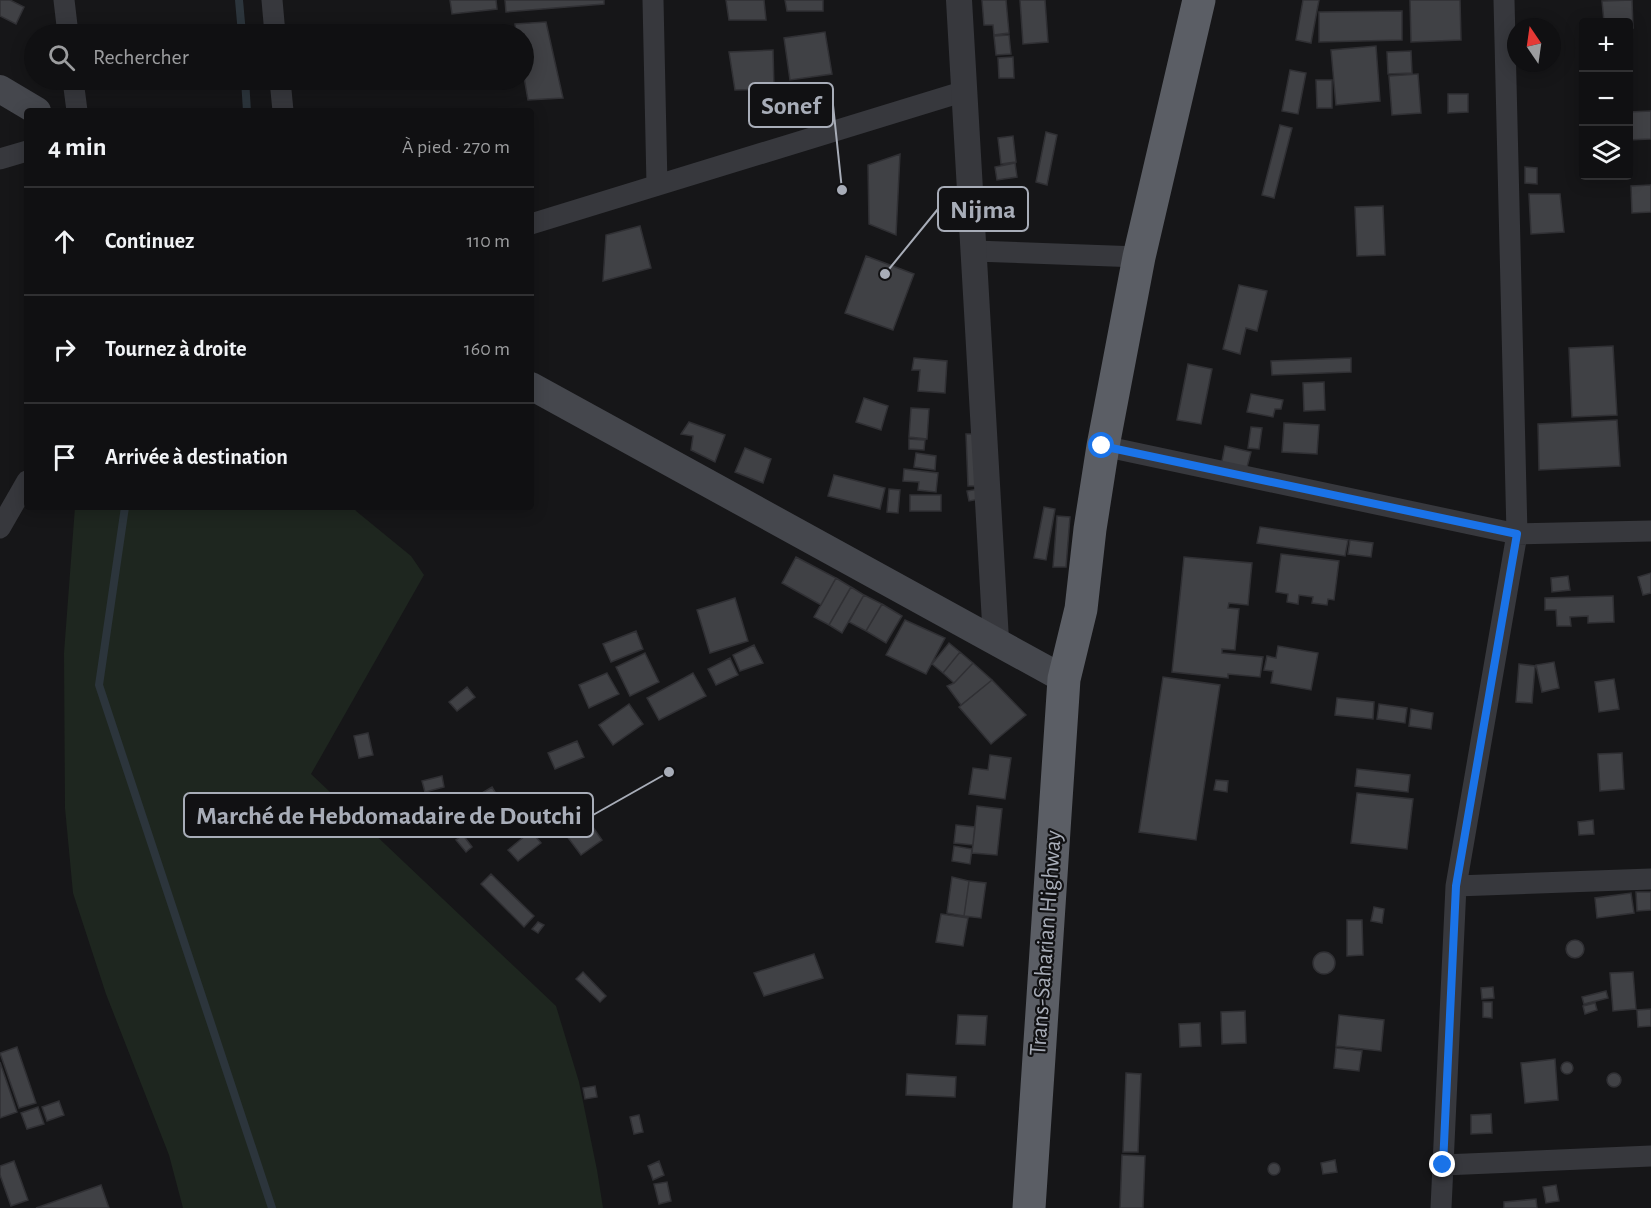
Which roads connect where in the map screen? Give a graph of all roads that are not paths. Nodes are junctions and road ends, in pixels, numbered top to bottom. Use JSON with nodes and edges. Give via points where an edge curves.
{"nodes":[{"id":1,"x":64,"y":0,"type":"edge"},
{"id":2,"x":272,"y":0,"type":"edge"},
{"id":3,"x":652,"y":0,"type":"edge"},
{"id":4,"x":959,"y":0,"type":"edge"},
{"id":5,"x":1199,"y":0,"type":"edge"},
{"id":6,"x":1504,"y":0,"type":"edge"},
{"id":7,"x":67,"y":24,"type":"edge"},
{"id":8,"x":274,"y":24,"type":"edge"},
{"id":9,"x":0,"y":89,"type":"edge"},
{"id":10,"x":74,"y":90,"type":"edge"},
{"id":11,"x":281,"y":90,"type":"edge"},
{"id":12,"x":965,"y":91,"type":"junction"},
{"id":13,"x":32,"y":108,"type":"edge"},
{"id":14,"x":77,"y":108,"type":"edge"},
{"id":15,"x":284,"y":108,"type":"edge"},
{"id":16,"x":24,"y":152,"type":"edge"},
{"id":17,"x":0,"y":159,"type":"edge"},
{"id":18,"x":657,"y":185,"type":"junction"},
{"id":19,"x":534,"y":223,"type":"edge"},
{"id":20,"x":974,"y":251,"type":"junction"},
{"id":21,"x":1139,"y":257,"type":"junction"},
{"id":22,"x":534,"y":388,"type":"edge"},
{"id":23,"x":1102,"y":446,"type":"junction"},
{"id":24,"x":24,"y":486,"type":"edge"},
{"id":25,"x":0,"y":528,"type":"edge"},
{"id":26,"x":1651,"y":531,"type":"edge"},
{"id":27,"x":1517,"y":534,"type":"junction"},
{"id":28,"x":996,"y":640,"type":"junction"},
{"id":29,"x":1064,"y":679,"type":"junction"},
{"id":30,"x":1651,"y":879,"type":"edge"},
{"id":31,"x":1456,"y":886,"type":"junction"},
{"id":32,"x":1651,"y":1156,"type":"edge"},
{"id":33,"x":1443,"y":1165,"type":"junction"},
{"id":34,"x":1029,"y":1208,"type":"edge"},
{"id":35,"x":1441,"y":1208,"type":"edge"}],
"edges":[{"from":1,"to":7,"type":"street"},
{"from":2,"to":8,"type":"street"},
{"from":3,"to":18,"type":"street"},
{"from":4,"to":12,"type":"street"},
{"from":5,"to":21,"type":"highway","name":"Trans-Saharian Highway"},
{"from":6,"to":27,"type":"street"},
{"from":9,"to":13,"type":"main road"},
{"from":10,"to":14,"type":"street"},
{"from":11,"to":15,"type":"street"},
{"from":12,"to":18,"type":"street"},
{"from":12,"to":20,"type":"street"},
{"from":16,"to":17,"type":"street"},
{"from":18,"to":19,"type":"street"},
{"from":20,"to":21,"type":"street"},
{"from":20,"to":28,"type":"street"},
{"from":21,"to":23,"type":"highway","name":"Trans-Saharian Highway"},
{"from":22,"to":28,"type":"main road"},
{"from":23,"to":27,"type":"street"},
{"from":23,"to":29,"type":"highway","name":"Trans-Saharian Highway","via":[[1081,609]]},
{"from":24,"to":25,"type":"street"},
{"from":26,"to":27,"type":"street"},
{"from":27,"to":31,"type":"street"},
{"from":28,"to":29,"type":"main road"},
{"from":29,"to":34,"type":"highway","name":"Trans-Saharian Highway"},
{"from":30,"to":31,"type":"street"},
{"from":31,"to":33,"type":"street"},
{"from":32,"to":33,"type":"street"},
{"from":33,"to":35,"type":"street"}]}
